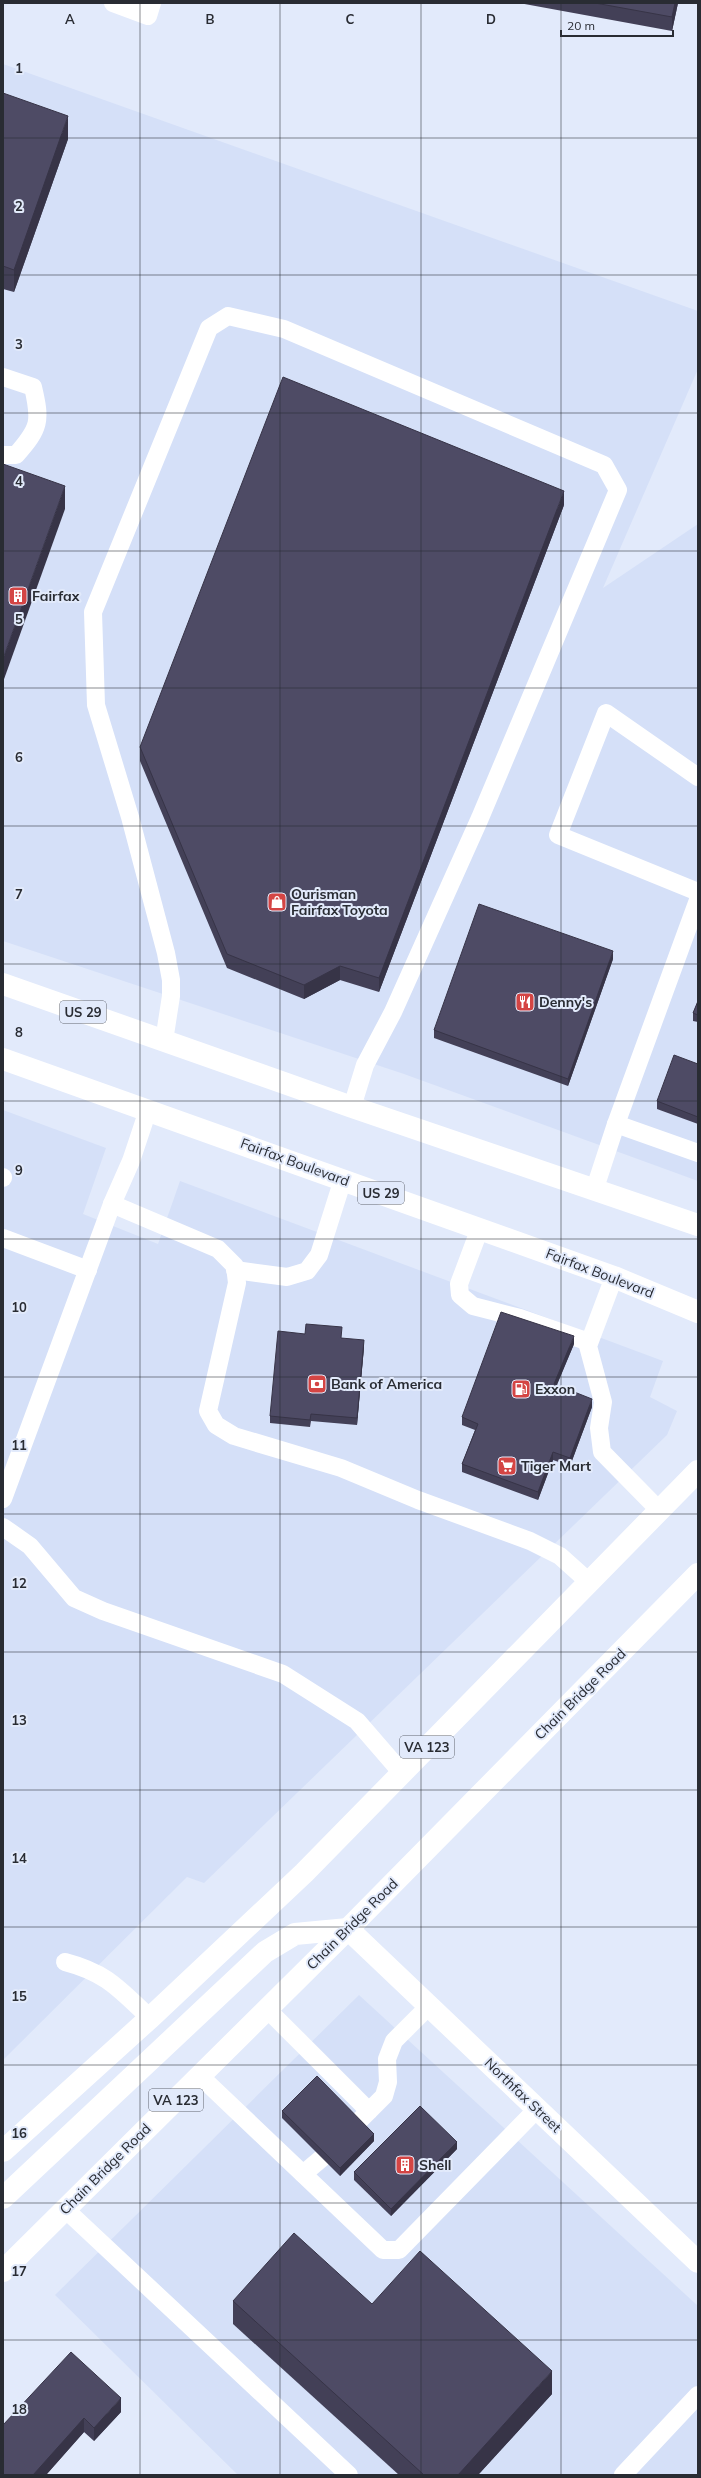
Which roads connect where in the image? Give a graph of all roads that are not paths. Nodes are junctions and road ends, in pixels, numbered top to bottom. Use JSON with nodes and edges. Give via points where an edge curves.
{"nodes":[{"id":1,"x":113,"y":3,"type":"edge"},
{"id":2,"x":150,"y":9,"type":"edge"},
{"id":3,"x":3,"y":377,"type":"edge"},
{"id":4,"x":3,"y":455,"type":"edge"},
{"id":5,"x":698,"y":778,"type":"edge"},
{"id":6,"x":698,"y":892,"type":"edge"},
{"id":7,"x":698,"y":900,"type":"edge"},
{"id":8,"x":3,"y":984,"type":"edge"},
{"id":9,"x":164,"y":1041,"type":"junction"},
{"id":10,"x":3,"y":1059,"type":"edge"},
{"id":11,"x":352,"y":1107,"type":"junction"},
{"id":12,"x":148,"y":1110,"type":"junction"},
{"id":13,"x":616,"y":1124,"type":"junction"},
{"id":14,"x":698,"y":1153,"type":"edge"},
{"id":15,"x":343,"y":1179,"type":"junction"},
{"id":16,"x":595,"y":1188,"type":"junction"},
{"id":17,"x":112,"y":1204,"type":"junction"},
{"id":18,"x":698,"y":1225,"type":"edge"},
{"id":19,"x":480,"y":1228,"type":"junction"},
{"id":20,"x":3,"y":1238,"type":"edge"},
{"id":21,"x":88,"y":1270,"type":"junction"},
{"id":22,"x":235,"y":1270,"type":"junction"},
{"id":23,"x":614,"y":1277,"type":"junction"},
{"id":24,"x":698,"y":1312,"type":"edge"},
{"id":25,"x":589,"y":1342,"type":"junction"},
{"id":26,"x":698,"y":1470,"type":"edge"},
{"id":27,"x":3,"y":1499,"type":"edge"},
{"id":28,"x":659,"y":1510,"type":"junction"},
{"id":29,"x":3,"y":1527,"type":"edge"},
{"id":30,"x":698,"y":1574,"type":"edge"},
{"id":31,"x":589,"y":1582,"type":"junction"},
{"id":32,"x":402,"y":1773,"type":"junction"},
{"id":33,"x":348,"y":1929,"type":"junction"},
{"id":34,"x":65,"y":1962,"type":"dead end"},
{"id":35,"x":429,"y":2006,"type":"junction"},
{"id":36,"x":267,"y":2009,"type":"junction"},
{"id":37,"x":150,"y":2018,"type":"junction"},
{"id":38,"x":200,"y":2076,"type":"junction"},
{"id":39,"x":537,"y":2109,"type":"junction"},
{"id":40,"x":3,"y":2151,"type":"edge"},
{"id":41,"x":322,"y":2158,"type":"edge"},
{"id":42,"x":303,"y":2174,"type":"junction"},
{"id":43,"x":3,"y":2198,"type":"edge"},
{"id":44,"x":65,"y":2209,"type":"junction"},
{"id":45,"x":698,"y":2262,"type":"edge"},
{"id":46,"x":3,"y":2270,"type":"edge"},
{"id":47,"x":698,"y":2395,"type":"edge"},
{"id":48,"x":349,"y":2475,"type":"edge"},
{"id":49,"x":623,"y":2475,"type":"edge"}],
"edges":[{"from":1,"to":2,"type":"lane"},
{"from":3,"to":4,"type":"lane","via":[[32,387],[39,413],[33,435],[16,455]]},
{"from":5,"to":6,"type":"lane","via":[[606,713],[558,835]]},
{"from":7,"to":13,"type":"lane"},
{"from":8,"to":9,"type":"main road","number":"US 29"},
{"from":9,"to":11,"type":"main road","number":"US 29"},
{"from":9,"to":11,"type":"lane","via":[[171,996],[170,974],[130,817],[96,705],[94,612],[209,328],[228,316],[284,329],[604,465],[618,490],[480,818],[393,1012],[365,1064]]},
{"from":10,"to":12,"type":"main road","name":"Fairfax Boulevard","number":"US 29"},
{"from":11,"to":16,"type":"main road","number":"US 29"},
{"from":12,"to":15,"type":"main road","name":"Fairfax Boulevard","number":"US 29"},
{"from":12,"to":17,"type":"lane","via":[[131,1161]]},
{"from":13,"to":14,"type":"lane"},
{"from":13,"to":16,"type":"lane"},
{"from":15,"to":19,"type":"main road","name":"Fairfax Boulevard","number":"US 29"},
{"from":15,"to":22,"type":"lane","via":[[319,1255],[308,1271],[287,1277]]},
{"from":16,"to":18,"type":"main road","number":"US 29"},
{"from":17,"to":21,"type":"lane"},
{"from":17,"to":22,"type":"lane","via":[[218,1249],[235,1266]]},
{"from":19,"to":23,"type":"main road","name":"Fairfax Boulevard","number":"US 29"},
{"from":19,"to":25,"type":"lane","via":[[459,1284],[460,1295],[473,1306],[520,1318]]},
{"from":20,"to":21,"type":"lane"},
{"from":21,"to":27,"type":"lane"},
{"from":22,"to":31,"type":"lane","via":[[237,1283],[208,1411],[216,1425],[234,1436],[341,1468],[418,1500],[530,1541],[560,1556]]},
{"from":23,"to":24,"type":"main road","name":"Fairfax Boulevard","number":"US 29"},
{"from":23,"to":25,"type":"lane"},
{"from":25,"to":28,"type":"lane","via":[[603,1402],[599,1428],[602,1452]]},
{"from":26,"to":28,"type":"main road","number":"VA 123"},
{"from":28,"to":31,"type":"main road","number":"VA 123"},
{"from":29,"to":32,"type":"lane","via":[[30,1546],[74,1598],[103,1611],[283,1674],[357,1721]]},
{"from":30,"to":33,"type":"main road","name":"Chain Bridge Road","number":"VA 123"},
{"from":31,"to":32,"type":"main road","number":"VA 123"},
{"from":32,"to":37,"type":"main road","number":"VA 123","via":[[263,1913]]},
{"from":33,"to":35,"type":"main road","name":"Northfax Street"},
{"from":33,"to":36,"type":"main road","name":"Chain Bridge Road","number":"VA 123"},
{"from":33,"to":43,"type":"main road","via":[[294,1934],[265,1952]]},
{"from":34,"to":37,"type":"lane","via":[[90,1969],[109,1980]]},
{"from":35,"to":36,"type":"lane","via":[[394,2041],[387,2059],[388,2082],[384,2096],[363,2117]]},
{"from":35,"to":39,"type":"main road","name":"Northfax Street"},
{"from":36,"to":38,"type":"main road","name":"Chain Bridge Road","number":"VA 123"},
{"from":37,"to":40,"type":"main road","number":"VA 123"},
{"from":38,"to":42,"type":"lane"},
{"from":38,"to":44,"type":"main road","name":"Chain Bridge Road","number":"VA 123"},
{"from":39,"to":42,"type":"lane","via":[[399,2250],[383,2250]]},
{"from":39,"to":45,"type":"main road","name":"Northfax Street"},
{"from":41,"to":42,"type":"lane"},
{"from":44,"to":46,"type":"main road","name":"Chain Bridge Road","number":"VA 123"},
{"from":44,"to":48,"type":"lane"},
{"from":47,"to":49,"type":"lane"}]}
